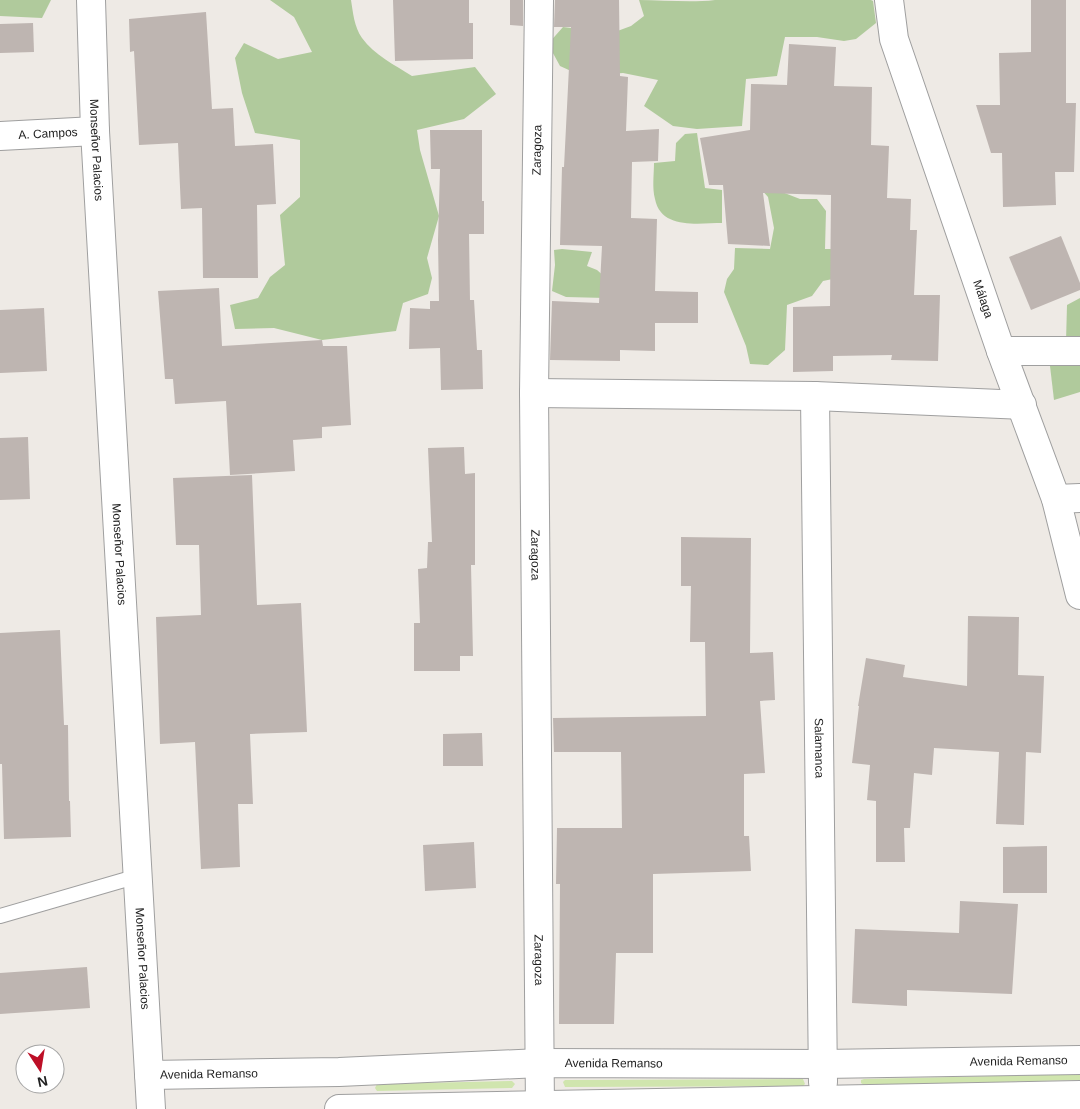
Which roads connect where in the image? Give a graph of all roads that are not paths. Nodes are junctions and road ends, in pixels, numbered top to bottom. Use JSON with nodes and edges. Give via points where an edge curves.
{"nodes":[{"id":1,"x":91,"y":0,"type":"edge"},
{"id":2,"x":538,"y":0,"type":"edge"},
{"id":3,"x":889,"y":0,"type":"edge"},
{"id":4,"x":96,"y":131,"type":"junction"},
{"id":5,"x":0,"y":136,"type":"edge"},
{"id":6,"x":1080,"y":350,"type":"edge"},
{"id":7,"x":1001,"y":351,"type":"junction"},
{"id":8,"x":534,"y":393,"type":"junction"},
{"id":9,"x":815,"y":396,"type":"junction"},
{"id":10,"x":1022,"y":405,"type":"junction"},
{"id":11,"x":1068,"y":498,"type":"edge"},
{"id":12,"x":1080,"y":595,"type":"edge"},
{"id":13,"x":138,"y":876,"type":"junction"},
{"id":14,"x":0,"y":916,"type":"edge"},
{"id":15,"x":1080,"y":1060,"type":"edge"},
{"id":16,"x":540,"y":1063,"type":"junction"},
{"id":17,"x":823,"y":1064,"type":"junction"},
{"id":18,"x":149,"y":1075,"type":"junction"},
{"id":19,"x":1080,"y":1095,"type":"edge"},
{"id":20,"x":824,"y":1100,"type":"junction"},
{"id":21,"x":540,"y":1107,"type":"edge"},
{"id":22,"x":151,"y":1109,"type":"edge"},
{"id":23,"x":339,"y":1109,"type":"edge"}],
"edges":[{"from":1,"to":4,"type":"street","name":"Monseñor Palacios"},
{"from":2,"to":8,"type":"street","name":"Zaragoza"},
{"from":3,"to":7,"type":"street","name":"Málaga","via":[[894,38]]},
{"from":4,"to":5,"type":"street","name":"A. Campos"},
{"from":4,"to":13,"type":"street","name":"Monseñor Palacios"},
{"from":6,"to":7,"type":"street"},
{"from":7,"to":10,"type":"street","name":"Málaga"},
{"from":8,"to":9,"type":"street"},
{"from":8,"to":16,"type":"street","name":"Zaragoza"},
{"from":9,"to":10,"type":"street"},
{"from":9,"to":17,"type":"street","name":"Salamanca"},
{"from":10,"to":11,"type":"street","name":"Málaga"},
{"from":11,"to":12,"type":"street","name":"Málaga"},
{"from":13,"to":14,"type":"lane"},
{"from":13,"to":18,"type":"street","name":"Monseñor Palacios"},
{"from":15,"to":17,"type":"street","name":"Avenida Remanso"},
{"from":16,"to":17,"type":"street","name":"Avenida Remanso"},
{"from":16,"to":18,"type":"street","name":"Avenida Remanso","via":[[339,1072]]},
{"from":16,"to":21,"type":"street","name":"Zaragoza"},
{"from":17,"to":20,"type":"street","name":"Salamanca"},
{"from":18,"to":22,"type":"street","name":"Monseñor Palacios"},
{"from":19,"to":20,"type":"street"},
{"from":20,"to":21,"type":"street"},
{"from":21,"to":23,"type":"street"}]}
